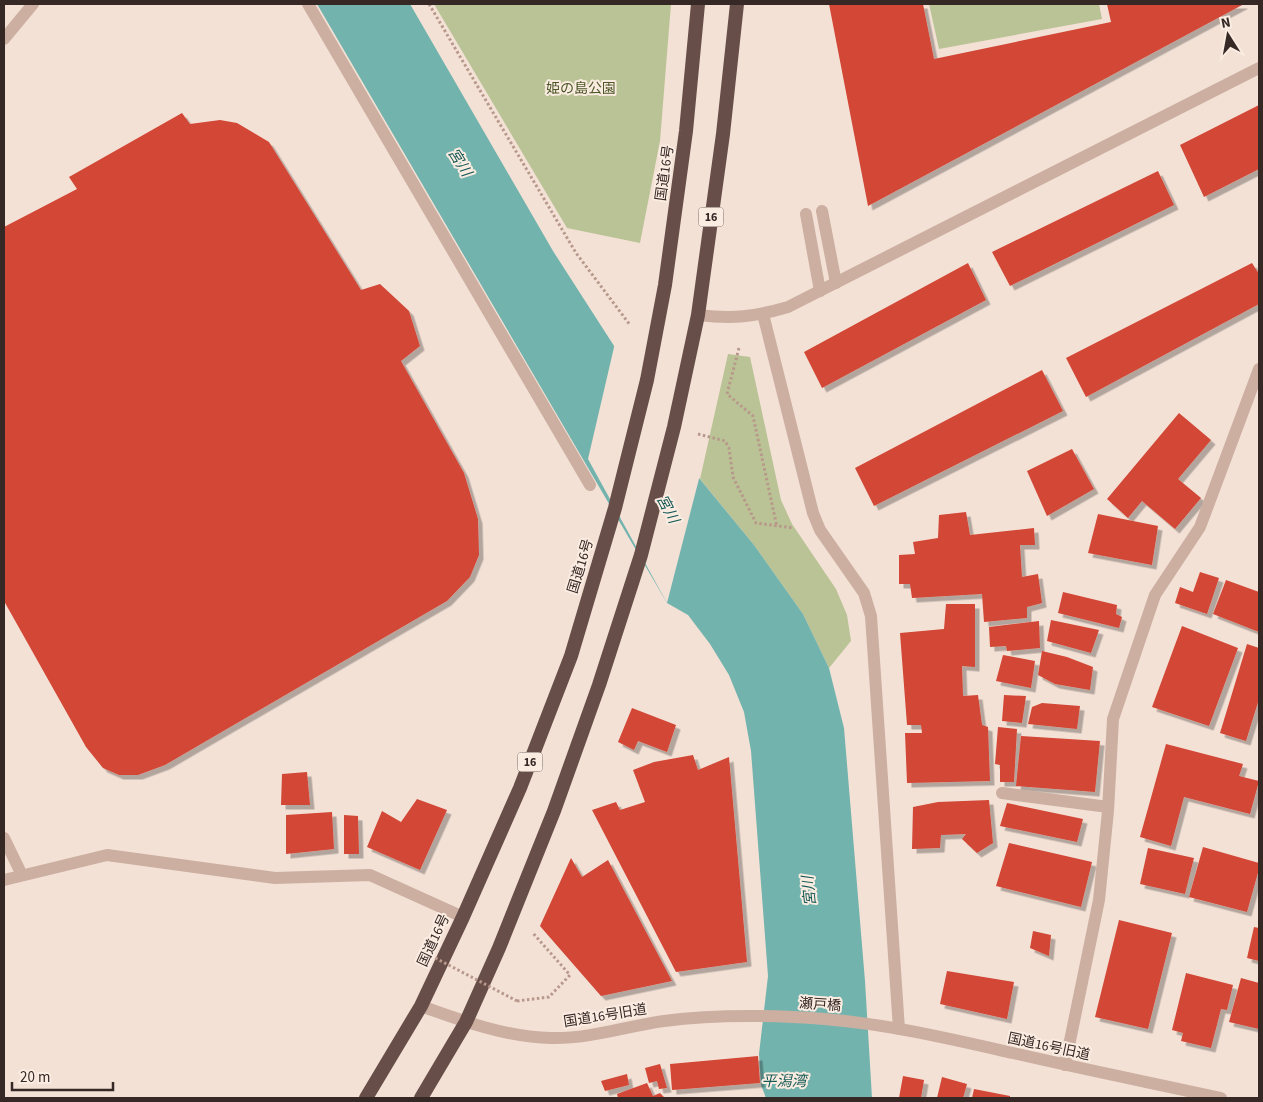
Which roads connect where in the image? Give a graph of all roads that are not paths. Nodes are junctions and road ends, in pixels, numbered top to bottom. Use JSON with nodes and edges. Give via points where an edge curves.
{"nodes":[{"id":1,"x":33,"y":4,"type":"edge"},
{"id":2,"x":308,"y":4,"type":"edge"},
{"id":3,"x":698,"y":4,"type":"edge"},
{"id":4,"x":737,"y":4,"type":"edge"},
{"id":5,"x":4,"y":40,"type":"edge"},
{"id":6,"x":1259,"y":68,"type":"edge"},
{"id":7,"x":822,"y":211,"type":"dead end"},
{"id":8,"x":806,"y":214,"type":"dead end"},
{"id":9,"x":836,"y":283,"type":"junction"},
{"id":10,"x":820,"y":291,"type":"junction"},
{"id":11,"x":698,"y":314,"type":"junction"},
{"id":12,"x":763,"y":314,"type":"junction"},
{"id":13,"x":1259,"y":369,"type":"edge"},
{"id":14,"x":590,"y":486,"type":"dead end"},
{"id":15,"x":1002,"y":793,"type":"dead end"},
{"id":16,"x":1108,"y":807,"type":"junction"},
{"id":17,"x":4,"y":838,"type":"edge"},
{"id":18,"x":22,"y":875,"type":"junction"},
{"id":19,"x":4,"y":880,"type":"edge"},
{"id":20,"x":462,"y":917,"type":"junction"},
{"id":21,"x":420,"y":1006,"type":"junction"},
{"id":22,"x":768,"y":1016,"type":"joint"},
{"id":23,"x":466,"y":1022,"type":"junction"},
{"id":24,"x":870,"y":1024,"type":"joint"},
{"id":25,"x":899,"y":1029,"type":"junction"},
{"id":26,"x":1066,"y":1065,"type":"junction"},
{"id":27,"x":366,"y":1098,"type":"edge"},
{"id":28,"x":421,"y":1098,"type":"edge"},
{"id":29,"x":1221,"y":1098,"type":"edge"}],
"edges":[{"from":1,"to":5,"type":"street"},
{"from":2,"to":14,"type":"street"},
{"from":3,"to":20,"type":"highway","name":"国道16号","number":"16","via":[[686,131],[666,275],[646,380],[615,508],[571,656],[520,788]]},
{"from":4,"to":11,"type":"highway","number":"16"},
{"from":6,"to":9,"type":"street"},
{"from":7,"to":9,"type":"street"},
{"from":8,"to":10,"type":"street"},
{"from":9,"to":10,"type":"street"},
{"from":10,"to":12,"type":"street","via":[[788,307]]},
{"from":11,"to":12,"type":"street","via":[[727,318]]},
{"from":11,"to":23,"type":"highway","number":"16","via":[[674,427],[641,556],[599,686],[554,811]]},
{"from":12,"to":25,"type":"street","via":[[813,514],[820,530],[864,593],[871,616]]},
{"from":13,"to":16,"type":"street","via":[[1200,527],[1154,595],[1113,719]]},
{"from":15,"to":16,"type":"street"},
{"from":16,"to":26,"type":"street","via":[[1099,900]]},
{"from":17,"to":18,"type":"street"},
{"from":18,"to":19,"type":"street"},
{"from":18,"to":20,"type":"street","via":[[107,855],[275,878],[370,875]]},
{"from":20,"to":21,"type":"highway","name":"国道16号","number":"16"},
{"from":21,"to":23,"type":"street","name":"国道16号旧道"},
{"from":21,"to":27,"type":"highway","name":"国道16号","number":"16"},
{"from":22,"to":23,"type":"street","name":"国道16号旧道","via":[[700,1016],[551,1038],[514,1034]]},
{"from":22,"to":24,"type":"street","name":"瀬戸橋"},
{"from":23,"to":28,"type":"highway","number":"16"},
{"from":24,"to":25,"type":"street","name":"国道16号旧道"},
{"from":25,"to":26,"type":"street","name":"国道16号旧道"},
{"from":26,"to":29,"type":"street","name":"国道16号旧道"}]}
